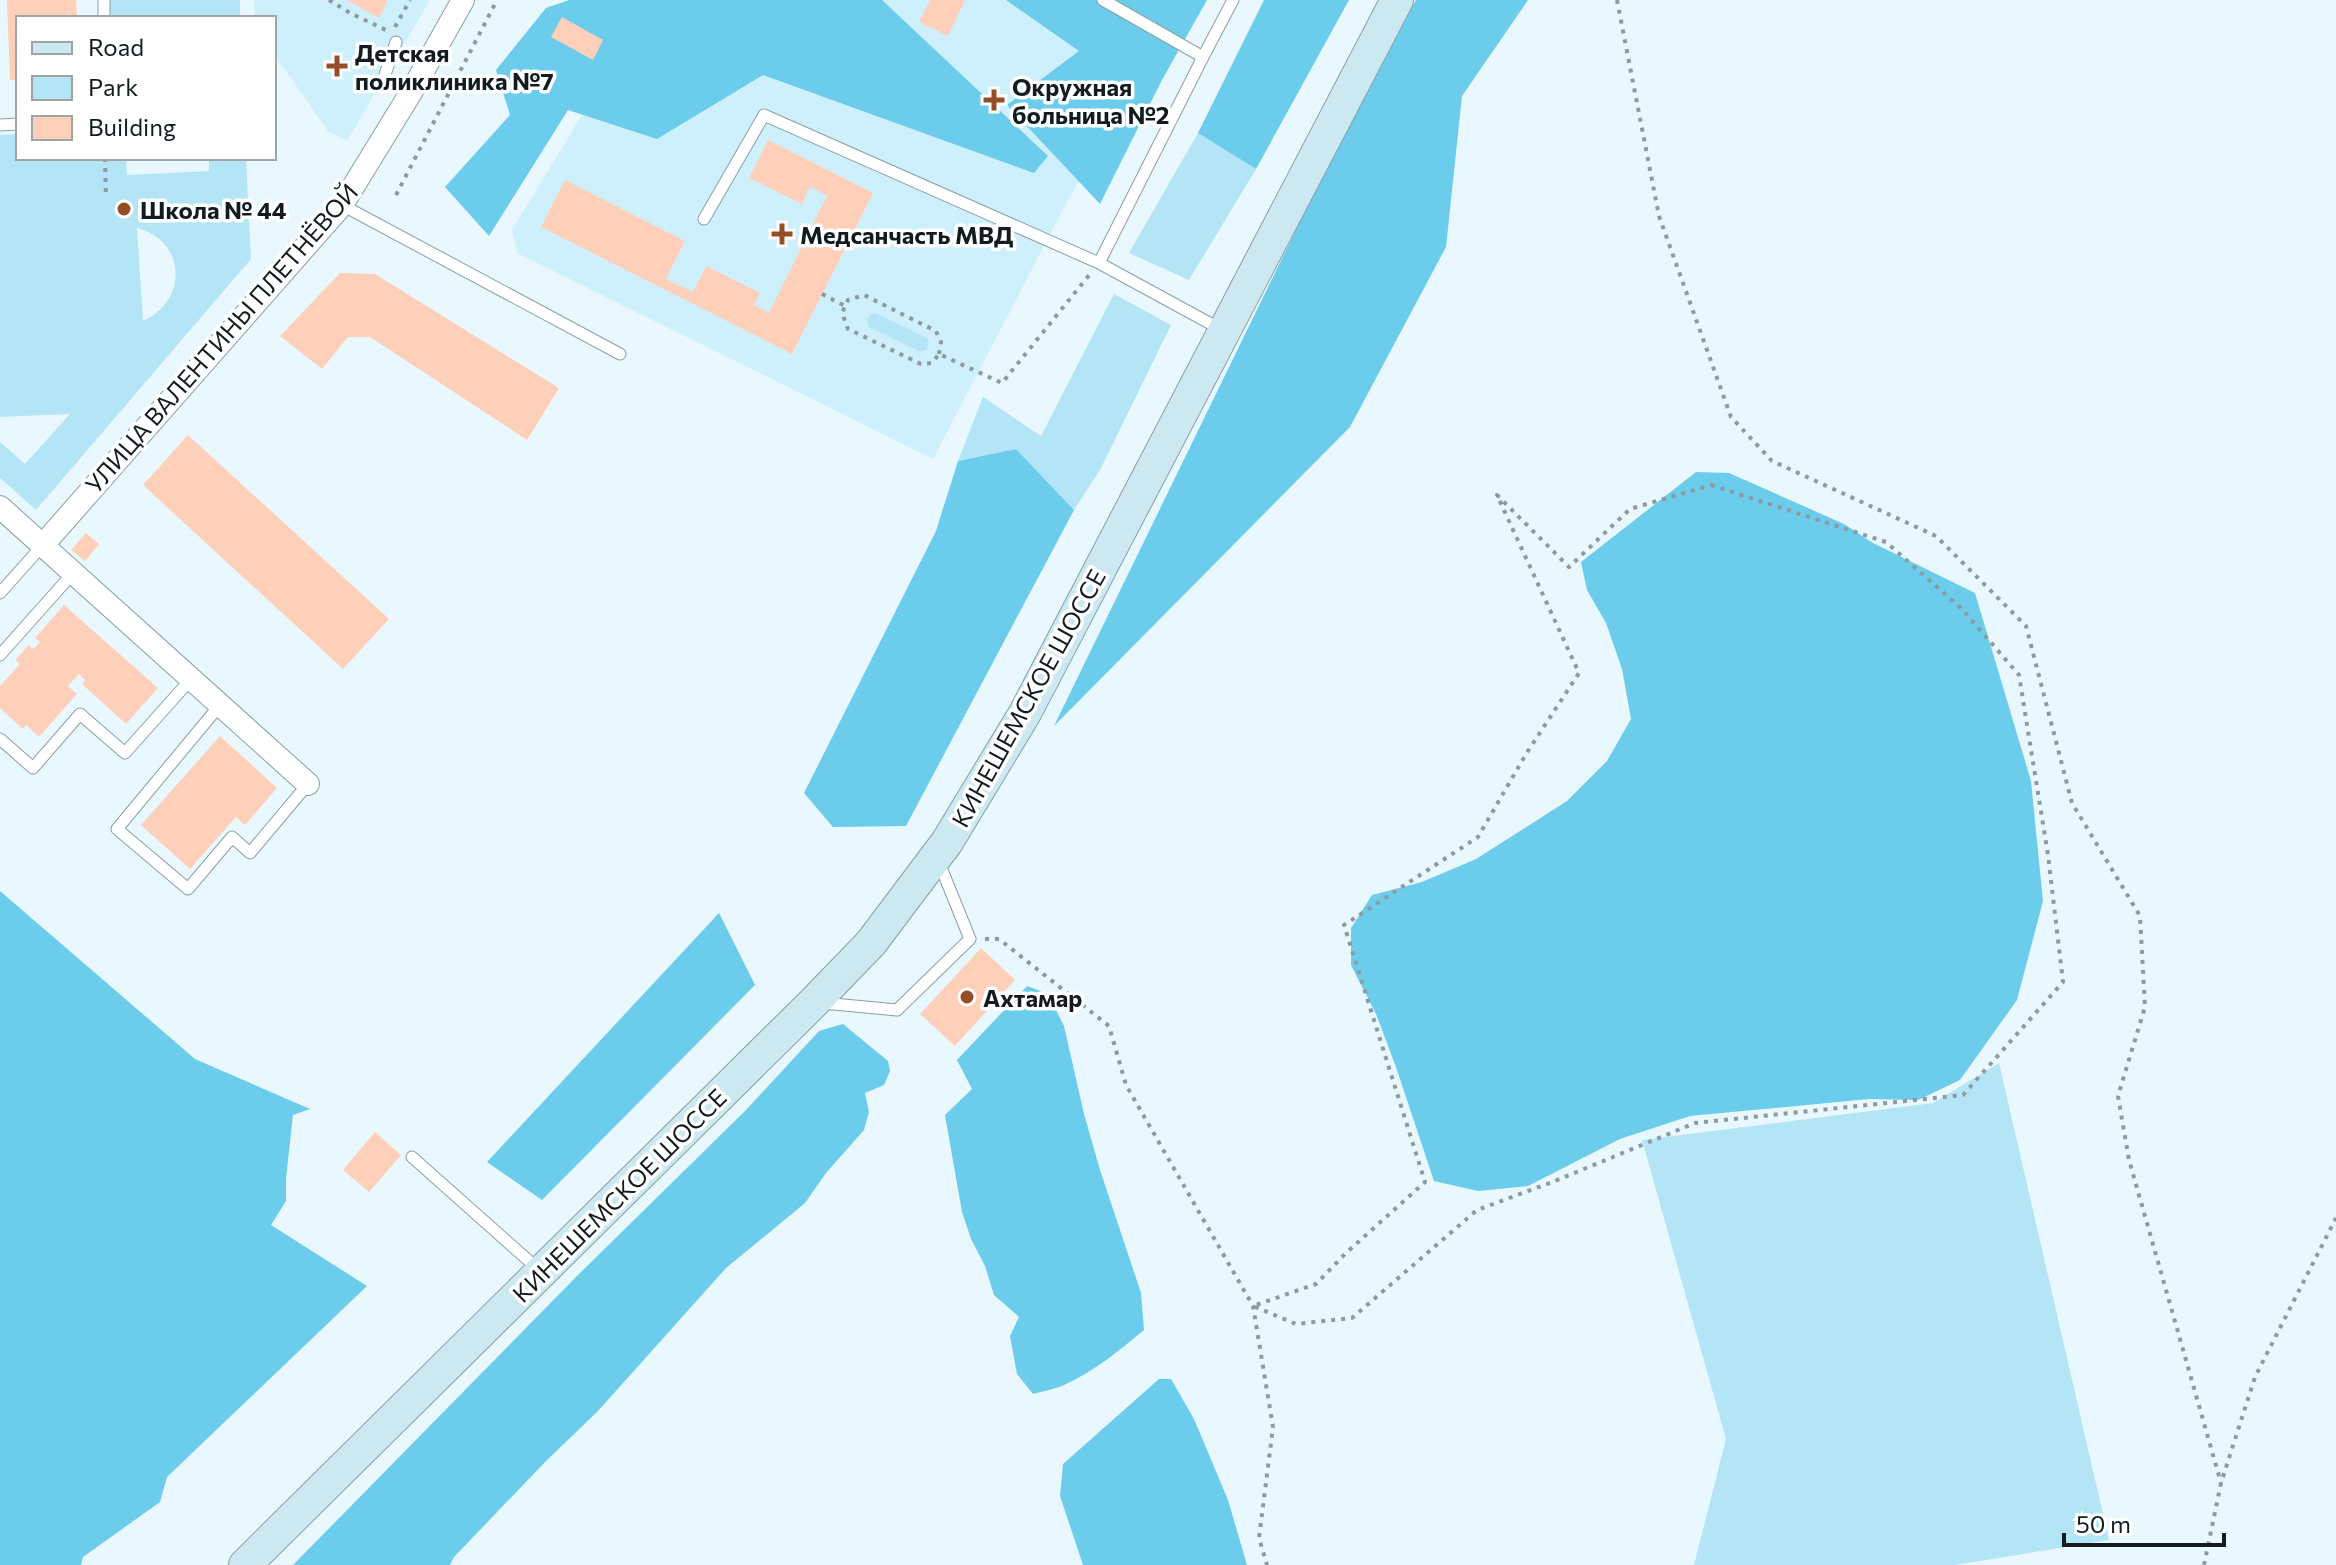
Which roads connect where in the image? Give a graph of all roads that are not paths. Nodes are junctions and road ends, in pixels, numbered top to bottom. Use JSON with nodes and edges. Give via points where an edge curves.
{"nodes":[{"id":1,"x":463,"y":0,"type":"edge"},
{"id":2,"x":1103,"y":0,"type":"edge"},
{"id":3,"x":1233,"y":0,"type":"edge"},
{"id":4,"x":1397,"y":0,"type":"edge"},
{"id":5,"x":396,"y":42,"type":"dead end"},
{"id":6,"x":1203,"y":57,"type":"junction"},
{"id":7,"x":410,"y":94,"type":"junction"},
{"id":8,"x":342,"y":205,"type":"junction"},
{"id":9,"x":704,"y":219,"type":"dead end"},
{"id":10,"x":1099,"y":263,"type":"junction"},
{"id":11,"x":1224,"y":331,"type":"junction"},
{"id":12,"x":620,"y":354,"type":"dead end"},
{"id":13,"x":0,"y":507,"type":"edge"},
{"id":14,"x":42,"y":546,"type":"junction"},
{"id":15,"x":73,"y":573,"type":"junction"},
{"id":16,"x":0,"y":593,"type":"edge"},
{"id":17,"x":0,"y":655,"type":"edge"},
{"id":18,"x":191,"y":679,"type":"junction"},
{"id":19,"x":220,"y":705,"type":"junction"},
{"id":20,"x":0,"y":739,"type":"edge"},
{"id":21,"x":308,"y":784,"type":"joint"},
{"id":22,"x":936,"y":856,"type":"junction"},
{"id":23,"x":814,"y":1002,"type":"junction"},
{"id":24,"x":412,"y":1157,"type":"dead end"},
{"id":25,"x":541,"y":1272,"type":"junction"},
{"id":26,"x":245,"y":1565,"type":"edge"}],
"edges":[{"from":1,"to":7,"type":"street","name":"УЛИЦА ВАЛЕНТИНЫ ПЛЕТНЁВОЙ"},
{"from":2,"to":6,"type":"lane"},
{"from":3,"to":6,"type":"lane"},
{"from":4,"to":11,"type":"main road","name":"КИНЕШЕМСКОЕ ШОССЕ"},
{"from":5,"to":7,"type":"lane","via":[[384,78]]},
{"from":6,"to":10,"type":"lane"},
{"from":7,"to":8,"type":"street","name":"УЛИЦА ВАЛЕНТИНЫ ПЛЕТНЁВОЙ"},
{"from":8,"to":12,"type":"lane"},
{"from":8,"to":14,"type":"street","name":"УЛИЦА ВАЛЕНТИНЫ ПЛЕТНЁВОЙ"},
{"from":9,"to":10,"type":"lane","via":[[764,115]]},
{"from":10,"to":11,"type":"lane"},
{"from":11,"to":22,"type":"main road","name":"КИНЕШЕМСКОЕ ШОССЕ","via":[[1025,713]]},
{"from":13,"to":14,"type":"street"},
{"from":14,"to":15,"type":"street"},
{"from":14,"to":16,"type":"lane"},
{"from":15,"to":17,"type":"lane"},
{"from":15,"to":18,"type":"street"},
{"from":18,"to":19,"type":"street"},
{"from":18,"to":20,"type":"lane","via":[[125,753],[80,714],[33,768]]},
{"from":19,"to":21,"type":"street"},
{"from":19,"to":21,"type":"lane","via":[[117,829],[188,889],[232,837],[250,853]]},
{"from":22,"to":23,"type":"main road","name":"КИНЕШЕМСКОЕ ШОССЕ","via":[[871,943]]},
{"from":22,"to":23,"type":"lane","via":[[970,939],[897,1010]]},
{"from":23,"to":25,"type":"main road","name":"КИНЕШЕМСКОЕ ШОССЕ"},
{"from":24,"to":25,"type":"lane"},
{"from":25,"to":26,"type":"main road","name":"КИНЕШЕМСКОЕ ШОССЕ"}]}
